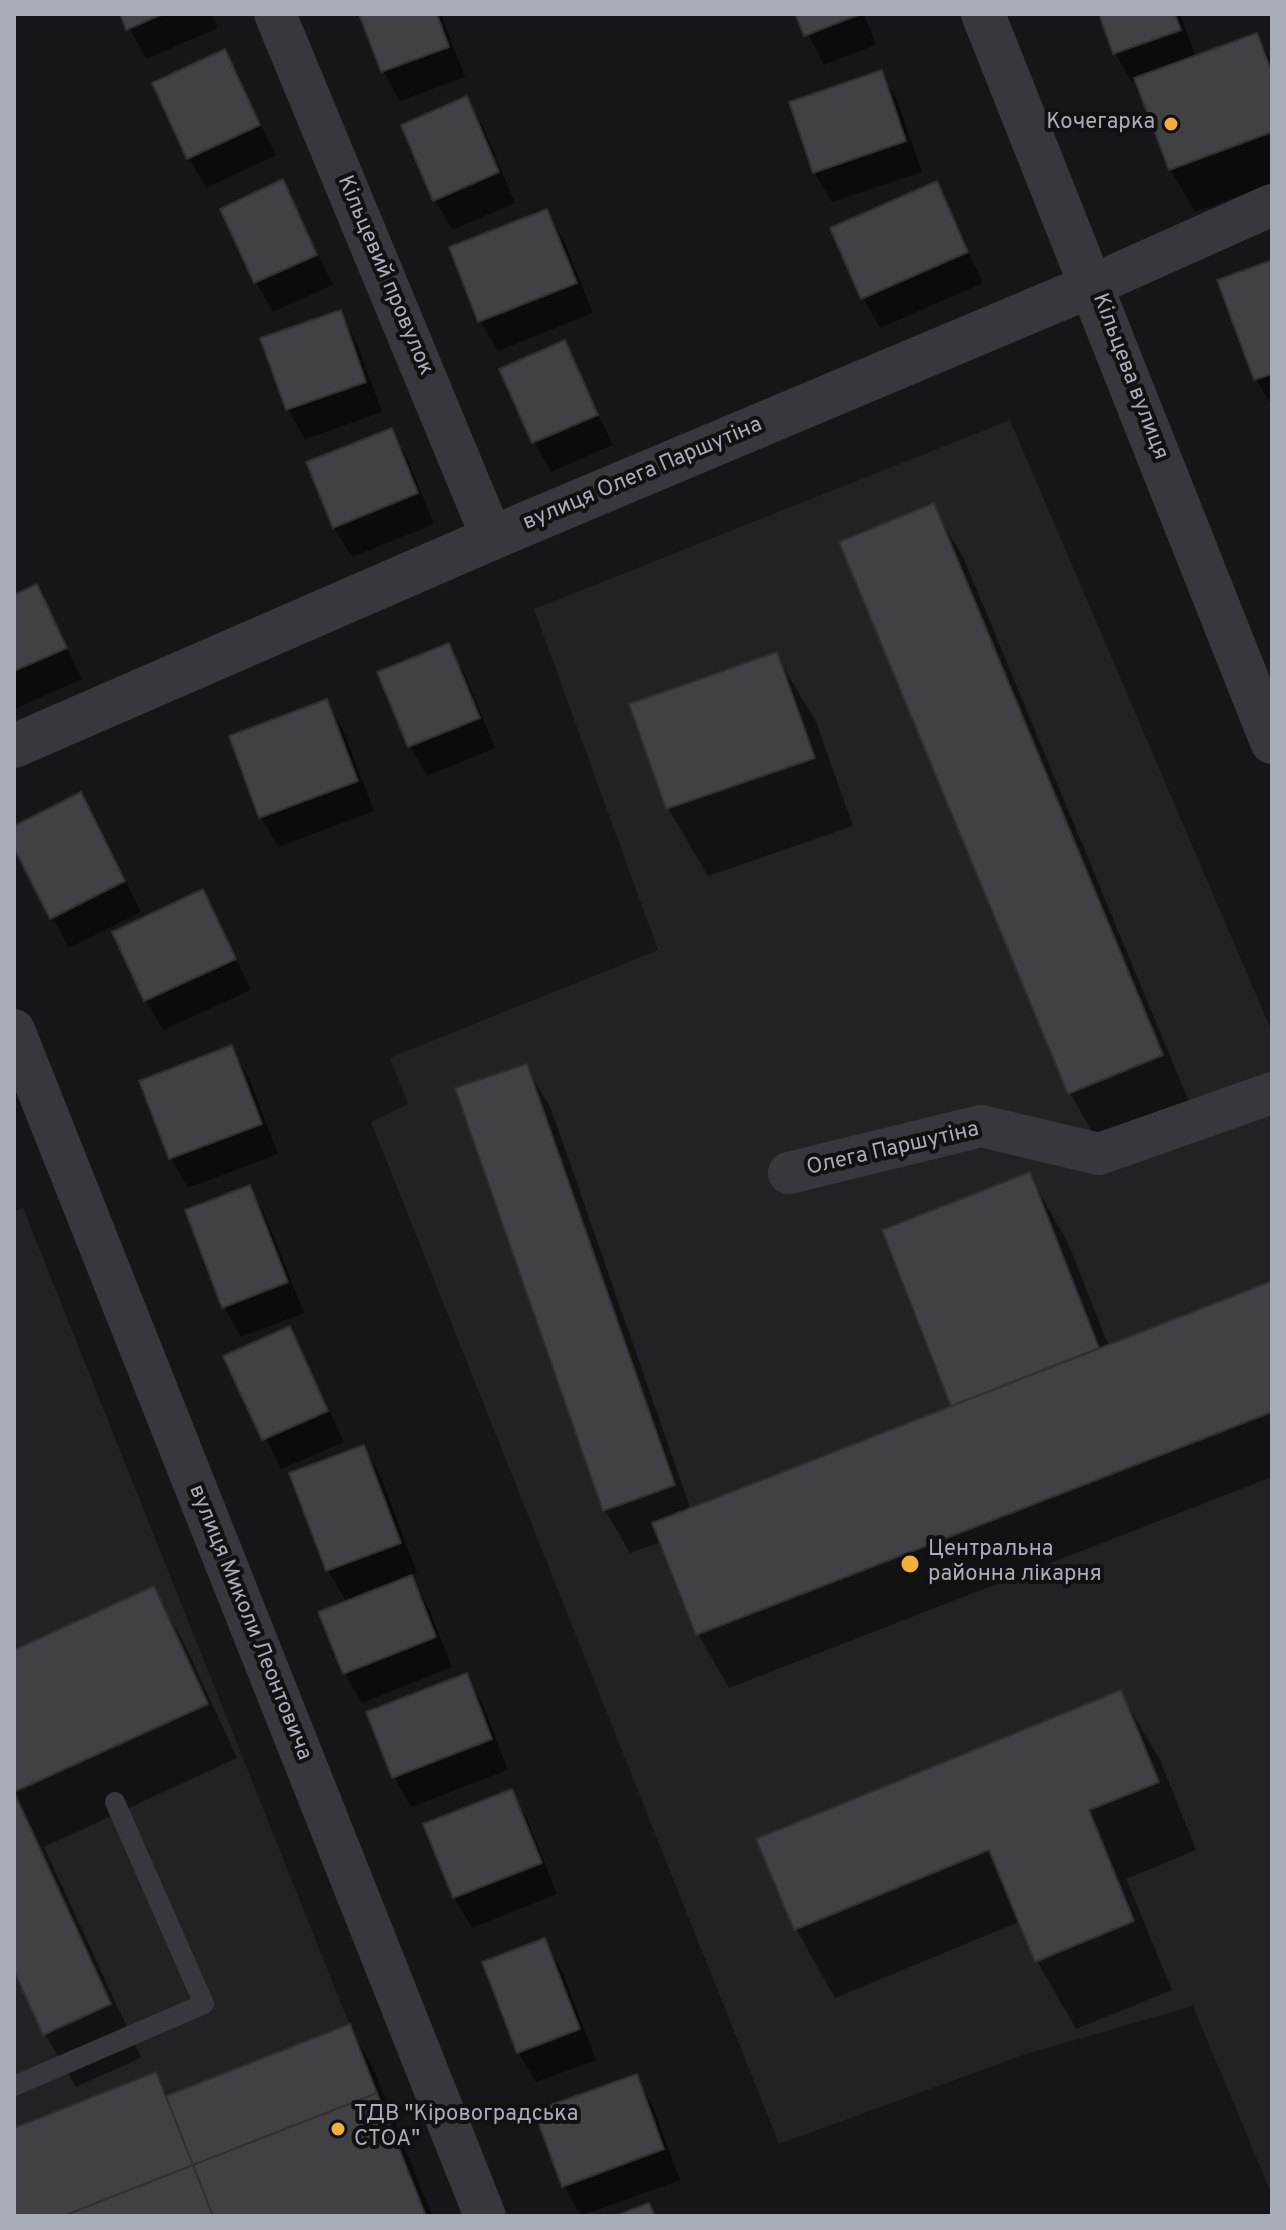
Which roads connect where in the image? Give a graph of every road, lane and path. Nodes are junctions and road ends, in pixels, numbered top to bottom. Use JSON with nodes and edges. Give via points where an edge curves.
{"nodes":[{"id":1,"x":275,"y":14,"type":"edge"},
{"id":2,"x":983,"y":14,"type":"edge"},
{"id":3,"x":1272,"y":205,"type":"edge"},
{"id":4,"x":1093,"y":285,"type":"junction"},
{"id":5,"x":492,"y":538,"type":"junction"},
{"id":6,"x":1272,"y":742,"type":"edge"},
{"id":7,"x":14,"y":746,"type":"edge"},
{"id":8,"x":14,"y":1030,"type":"edge"},
{"id":9,"x":1272,"y":1093,"type":"edge"},
{"id":10,"x":789,"y":1173,"type":"dead end"},
{"id":11,"x":115,"y":1802,"type":"dead end"},
{"id":12,"x":14,"y":2086,"type":"edge"},
{"id":13,"x":485,"y":2216,"type":"edge"}],
"edges":[{"from":1,"to":5,"type":"street","name":"Кільцевий провулок"},
{"from":2,"to":4,"type":"street","name":"Кільцева вулиця"},
{"from":3,"to":4,"type":"street","name":"вулиця Олега Паршутіна"},
{"from":4,"to":5,"type":"street","name":"вулиця Олега Паршутіна"},
{"from":4,"to":6,"type":"street","name":"Кільцева вулиця"},
{"from":5,"to":7,"type":"street","name":"вулиця Олега Паршутіна"},
{"from":8,"to":13,"type":"street","name":"вулиця Миколи Леонтовича"},
{"from":9,"to":10,"type":"street","name":"Олега Паршутіна","via":[[1099,1154],[981,1126]]},
{"from":11,"to":12,"type":"lane","via":[[204,2004]]}]}
